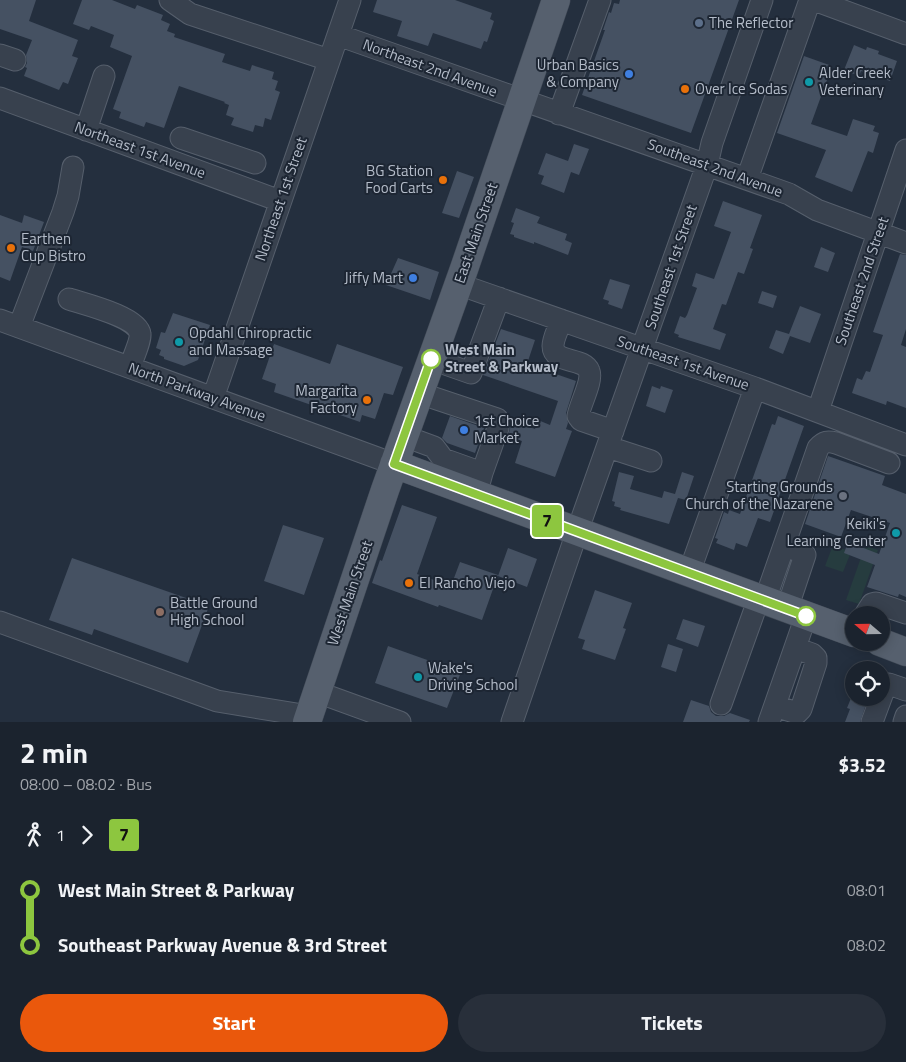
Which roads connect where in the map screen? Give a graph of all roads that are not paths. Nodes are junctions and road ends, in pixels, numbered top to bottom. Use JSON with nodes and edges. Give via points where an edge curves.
{"nodes":[{"id":1,"x":170,"y":0,"type":"edge"},
{"id":2,"x":350,"y":0,"type":"edge"},
{"id":3,"x":556,"y":0,"type":"edge"},
{"id":4,"x":600,"y":0,"type":"edge"},
{"id":5,"x":762,"y":0,"type":"edge"},
{"id":6,"x":812,"y":0,"type":"edge"},
{"id":7,"x":906,"y":34,"type":"edge"},
{"id":8,"x":338,"y":35,"type":"junction"},
{"id":9,"x":330,"y":60,"type":"junction"},
{"id":10,"x":104,"y":76,"type":"dead end"},
{"id":11,"x":0,"y":98,"type":"edge"},
{"id":12,"x":522,"y":100,"type":"junction"},
{"id":13,"x":559,"y":114,"type":"junction"},
{"id":14,"x":86,"y":130,"type":"junction"},
{"id":15,"x":181,"y":138,"type":"dead end"},
{"id":16,"x":203,"y":145,"type":"junction"},
{"id":17,"x":906,"y":150,"type":"edge"},
{"id":18,"x":255,"y":164,"type":"dead end"},
{"id":19,"x":707,"y":164,"type":"junction"},
{"id":20,"x":73,"y":166,"type":"dead end"},
{"id":21,"x":195,"y":170,"type":"junction"},
{"id":22,"x":747,"y":179,"type":"junction"},
{"id":23,"x":280,"y":201,"type":"junction"},
{"id":24,"x":878,"y":233,"type":"junction"},
{"id":25,"x":906,"y":243,"type":"edge"},
{"id":26,"x":458,"y":284,"type":"junction"},
{"id":27,"x":499,"y":298,"type":"junction"},
{"id":28,"x":69,"y":299,"type":"dead end"},
{"id":29,"x":561,"y":320,"type":"junction"},
{"id":30,"x":10,"y":323,"type":"edge"},
{"id":31,"x":642,"y":349,"type":"junction"},
{"id":32,"x":431,"y":359,"type":"junction"},
{"id":33,"x":130,"y":368,"type":"junction"},
{"id":34,"x":755,"y":388,"type":"junction"},
{"id":35,"x":419,"y":393,"type":"junction"},
{"id":36,"x":213,"y":398,"type":"junction"},
{"id":37,"x":818,"y":412,"type":"junction"},
{"id":38,"x":862,"y":428,"type":"junction"},
{"id":39,"x":404,"y":436,"type":"junction"},
{"id":40,"x":611,"y":439,"type":"junction"},
{"id":41,"x":906,"y":445,"type":"edge"},
{"id":42,"x":854,"y":450,"type":"junction"},
{"id":43,"x":651,"y":461,"type":"dead end"},
{"id":44,"x":889,"y":463,"type":"dead end"},
{"id":45,"x":394,"y":464,"type":"junction"},
{"id":46,"x":439,"y":470,"type":"junction"},
{"id":47,"x":478,"y":484,"type":"junction"},
{"id":48,"x":577,"y":532,"type":"junction"},
{"id":49,"x":689,"y":573,"type":"junction"},
{"id":50,"x":779,"y":606,"type":"junction"},
{"id":51,"x":871,"y":606,"type":"edge"},
{"id":52,"x":887,"y":606,"type":"edge"},
{"id":53,"x":890,"y":607,"type":"edge"},
{"id":54,"x":906,"y":613,"type":"edge"},
{"id":55,"x":0,"y":622,"type":"edge"},
{"id":56,"x":845,"y":630,"type":"edge"},
{"id":57,"x":890,"y":646,"type":"edge"},
{"id":58,"x":906,"y":652,"type":"edge"},
{"id":59,"x":906,"y":690,"type":"edge"},
{"id":60,"x":721,"y":704,"type":"dead end"},
{"id":61,"x":311,"y":710,"type":"edge"},
{"id":62,"x":772,"y":714,"type":"edge"},
{"id":63,"x":906,"y":716,"type":"edge"},
{"id":64,"x":400,"y":722,"type":"edge"},
{"id":65,"x":512,"y":722,"type":"edge"},
{"id":66,"x":872,"y":722,"type":"edge"},
{"id":67,"x":904,"y":722,"type":"edge"}],
"edges":[{"from":1,"to":9,"type":"street","via":[[190,14]]},
{"from":2,"to":8,"type":"street","name":"Northeast 1st Street"},
{"from":3,"to":12,"type":"main road","name":"East Main Street"},
{"from":4,"to":13,"type":"street"},
{"from":5,"to":19,"type":"street","name":"Southeast 1st Street"},
{"from":6,"to":7,"type":"street"},
{"from":6,"to":22,"type":"street"},
{"from":8,"to":9,"type":"street","name":"Northeast 1st Street"},
{"from":8,"to":12,"type":"street","name":"Northeast 2nd Avenue"},
{"from":9,"to":23,"type":"street","name":"Northeast 1st Street"},
{"from":10,"to":14,"type":"street"},
{"from":11,"to":14,"type":"street","name":"Northeast 1st Avenue"},
{"from":12,"to":13,"type":"street","name":"Southeast 2nd Avenue"},
{"from":12,"to":26,"type":"main road","name":"East Main Street"},
{"from":13,"to":19,"type":"street","name":"Southeast 2nd Avenue"},
{"from":14,"to":21,"type":"street","name":"Northeast 1st Avenue"},
{"from":15,"to":16,"type":"street"},
{"from":16,"to":18,"type":"street"},
{"from":16,"to":21,"type":"street"},
{"from":17,"to":24,"type":"street","name":"Southeast 2nd Street"},
{"from":19,"to":22,"type":"street","name":"Southeast 2nd Avenue"},
{"from":19,"to":31,"type":"street","name":"Southeast 1st Street"},
{"from":20,"to":30,"type":"street","via":[[63,212]]},
{"from":21,"to":23,"type":"street","name":"Northeast 1st Avenue"},
{"from":22,"to":24,"type":"street","name":"Southeast 2nd Avenue"},
{"from":23,"to":36,"type":"street","name":"Northeast 1st Street"},
{"from":24,"to":25,"type":"street","name":"Southeast 2nd Avenue"},
{"from":24,"to":37,"type":"street","name":"Southeast 2nd Street"},
{"from":26,"to":27,"type":"street","name":"Southeast 1st Avenue"},
{"from":26,"to":32,"type":"main road","name":"East Main Street"},
{"from":27,"to":29,"type":"street","name":"Southeast 1st Avenue"},
{"from":27,"to":32,"type":"street","via":[[471,373]]},
{"from":28,"to":33,"type":"street","via":[[129,320],[138,328],[141,336]]},
{"from":29,"to":31,"type":"street","name":"Southeast 1st Avenue"},
{"from":29,"to":40,"type":"street","via":[[554,352],[580,363],[590,372],[578,416]]},
{"from":30,"to":33,"type":"street","name":"North Parkway Avenue"},
{"from":31,"to":34,"type":"street","name":"Southeast 1st Avenue"},
{"from":31,"to":40,"type":"street","name":"Southeast 1st Street"},
{"from":32,"to":35,"type":"main road","name":"East Main Street"},
{"from":33,"to":36,"type":"street","name":"North Parkway Avenue"},
{"from":34,"to":37,"type":"street","name":"Southeast 1st Avenue"},
{"from":34,"to":49,"type":"street"},
{"from":35,"to":39,"type":"main road","name":"East Main Street"},
{"from":35,"to":47,"type":"street","via":[[497,419],[498,428]]},
{"from":36,"to":45,"type":"street","name":"North Parkway Avenue"},
{"from":37,"to":38,"type":"street","name":"Southeast 1st Avenue"},
{"from":38,"to":41,"type":"street","name":"Southeast 1st Avenue"},
{"from":38,"to":42,"type":"street"},
{"from":39,"to":45,"type":"main road","name":"East Main Street"},
{"from":39,"to":46,"type":"street","via":[[434,447]]},
{"from":40,"to":43,"type":"street"},
{"from":40,"to":48,"type":"street","name":"Southeast 1st Street"},
{"from":42,"to":44,"type":"street"},
{"from":42,"to":50,"type":"street","via":[[828,441],[818,448],[784,546]]},
{"from":45,"to":46,"type":"main road"},
{"from":45,"to":61,"type":"main road","name":"West Main Street"},
{"from":46,"to":47,"type":"main road"},
{"from":47,"to":48,"type":"main road"},
{"from":48,"to":49,"type":"main road"},
{"from":48,"to":65,"type":"street","name":"Southeast 1st Street"},
{"from":49,"to":50,"type":"main road"},
{"from":50,"to":56,"type":"main road"},
{"from":50,"to":60,"type":"street"},
{"from":50,"to":62,"type":"street","via":[[795,648],[812,654],[816,663],[801,709],[797,713]]},
{"from":51,"to":52,"type":"street","via":[[876,602]]},
{"from":53,"to":54,"type":"street"},
{"from":55,"to":61,"type":"street","via":[[217,701]]},
{"from":57,"to":58,"type":"main road"},
{"from":59,"to":66,"type":"street","via":[[889,684]]},
{"from":61,"to":64,"type":"street"},
{"from":63,"to":67,"type":"street"}]}
